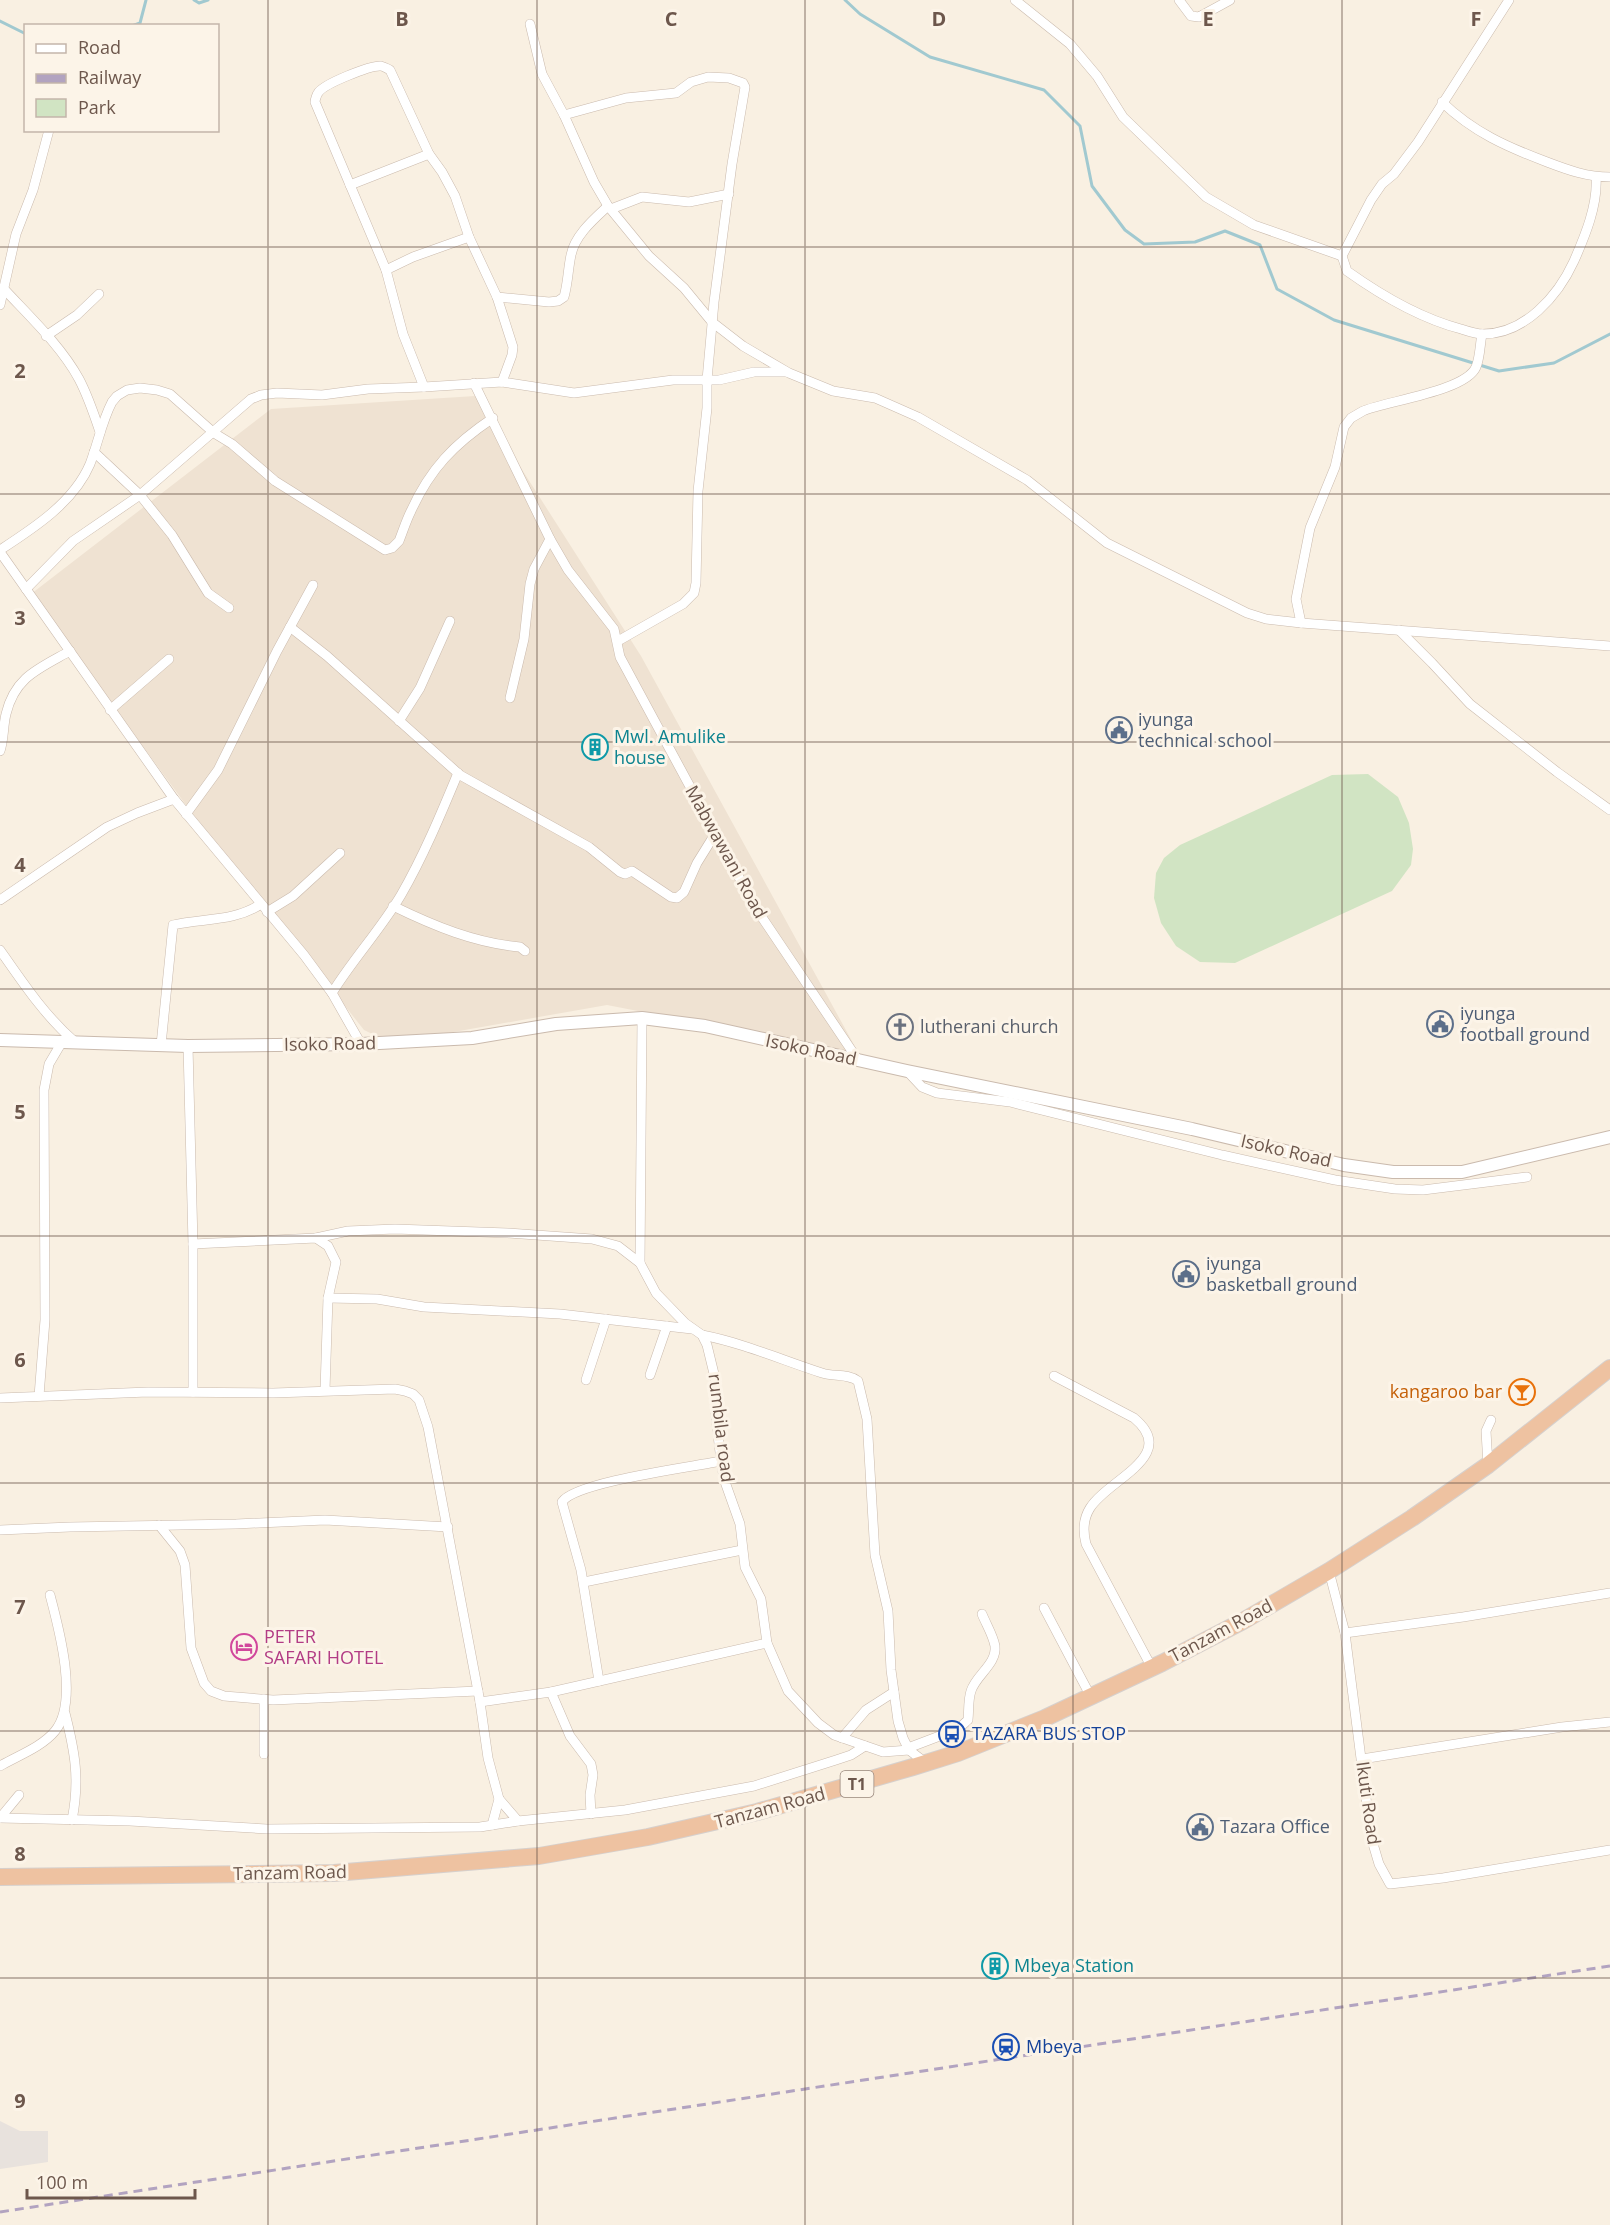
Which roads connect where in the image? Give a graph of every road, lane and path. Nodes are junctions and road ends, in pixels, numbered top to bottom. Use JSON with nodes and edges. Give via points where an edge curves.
{"nodes":[{"id":1,"x":1015,"y":0,"type":"edge"},
{"id":2,"x":1179,"y":0,"type":"edge"},
{"id":3,"x":1230,"y":0,"type":"edge"},
{"id":4,"x":1509,"y":0,"type":"edge"},
{"id":5,"x":530,"y":24,"type":"dead end"},
{"id":6,"x":1442,"y":102,"type":"junction"},
{"id":7,"x":564,"y":115,"type":"junction"},
{"id":8,"x":48,"y":132,"type":"edge"},
{"id":9,"x":429,"y":154,"type":"junction"},
{"id":10,"x":1596,"y":177,"type":"junction"},
{"id":11,"x":1610,"y":177,"type":"edge"},
{"id":12,"x":350,"y":184,"type":"junction"},
{"id":13,"x":729,"y":194,"type":"junction"},
{"id":14,"x":610,"y":208,"type":"junction"},
{"id":15,"x":469,"y":237,"type":"junction"},
{"id":16,"x":1342,"y":256,"type":"junction"},
{"id":17,"x":386,"y":270,"type":"junction"},
{"id":18,"x":3,"y":281,"type":"edge"},
{"id":19,"x":99,"y":294,"type":"dead end"},
{"id":20,"x":496,"y":297,"type":"junction"},
{"id":21,"x":0,"y":304,"type":"edge"},
{"id":22,"x":712,"y":322,"type":"junction"},
{"id":23,"x":1482,"y":334,"type":"junction"},
{"id":24,"x":46,"y":336,"type":"junction"},
{"id":25,"x":789,"y":373,"type":"junction"},
{"id":26,"x":707,"y":380,"type":"junction"},
{"id":27,"x":502,"y":382,"type":"junction"},
{"id":28,"x":474,"y":383,"type":"junction"},
{"id":29,"x":424,"y":387,"type":"junction"},
{"id":30,"x":493,"y":418,"type":"junction"},
{"id":31,"x":100,"y":432,"type":"junction"},
{"id":32,"x":213,"y":433,"type":"junction"},
{"id":33,"x":94,"y":452,"type":"junction"},
{"id":34,"x":140,"y":495,"type":"junction"},
{"id":35,"x":550,"y":539,"type":"junction"},
{"id":36,"x":0,"y":551,"type":"edge"},
{"id":37,"x":313,"y":585,"type":"dead end"},
{"id":38,"x":26,"y":589,"type":"junction"},
{"id":39,"x":229,"y":608,"type":"dead end"},
{"id":40,"x":450,"y":621,"type":"dead end"},
{"id":41,"x":1301,"y":623,"type":"junction"},
{"id":42,"x":290,"y":627,"type":"junction"},
{"id":43,"x":1399,"y":630,"type":"junction"},
{"id":44,"x":618,"y":641,"type":"junction"},
{"id":45,"x":1610,"y":646,"type":"edge"},
{"id":46,"x":70,"y":651,"type":"junction"},
{"id":47,"x":169,"y":659,"type":"dead end"},
{"id":48,"x":510,"y":698,"type":"dead end"},
{"id":49,"x":110,"y":710,"type":"junction"},
{"id":50,"x":2,"y":716,"type":"edge"},
{"id":51,"x":399,"y":721,"type":"junction"},
{"id":52,"x":0,"y":751,"type":"edge"},
{"id":53,"x":458,"y":773,"type":"junction"},
{"id":54,"x":174,"y":799,"type":"junction"},
{"id":55,"x":1610,"y":810,"type":"edge"},
{"id":56,"x":186,"y":814,"type":"junction"},
{"id":57,"x":715,"y":834,"type":"junction"},
{"id":58,"x":340,"y":853,"type":"dead end"},
{"id":59,"x":0,"y":900,"type":"edge"},
{"id":60,"x":261,"y":904,"type":"junction"},
{"id":61,"x":393,"y":906,"type":"junction"},
{"id":62,"x":267,"y":912,"type":"junction"},
{"id":63,"x":0,"y":950,"type":"edge"},
{"id":64,"x":525,"y":951,"type":"dead end"},
{"id":65,"x":332,"y":993,"type":"junction"},
{"id":66,"x":642,"y":1018,"type":"junction"},
{"id":67,"x":0,"y":1040,"type":"edge"},
{"id":68,"x":69,"y":1042,"type":"junction"},
{"id":69,"x":361,"y":1044,"type":"junction"},
{"id":70,"x":161,"y":1045,"type":"junction"},
{"id":71,"x":188,"y":1046,"type":"junction"},
{"id":72,"x":858,"y":1060,"type":"junction"},
{"id":73,"x":907,"y":1071,"type":"junction"},
{"id":74,"x":1610,"y":1137,"type":"edge"},
{"id":75,"x":1527,"y":1177,"type":"dead end"},
{"id":76,"x":316,"y":1238,"type":"junction"},
{"id":77,"x":194,"y":1244,"type":"junction"},
{"id":78,"x":640,"y":1263,"type":"junction"},
{"id":79,"x":328,"y":1298,"type":"junction"},
{"id":80,"x":606,"y":1319,"type":"junction"},
{"id":81,"x":667,"y":1326,"type":"junction"},
{"id":82,"x":699,"y":1333,"type":"junction"},
{"id":83,"x":1610,"y":1368,"type":"edge"},
{"id":84,"x":650,"y":1375,"type":"dead end"},
{"id":85,"x":1054,"y":1376,"type":"dead end"},
{"id":86,"x":586,"y":1380,"type":"dead end"},
{"id":87,"x":325,"y":1390,"type":"junction"},
{"id":88,"x":193,"y":1392,"type":"junction"},
{"id":89,"x":39,"y":1396,"type":"junction"},
{"id":90,"x":0,"y":1398,"type":"edge"},
{"id":91,"x":1491,"y":1420,"type":"dead end"},
{"id":92,"x":721,"y":1461,"type":"junction"},
{"id":93,"x":1488,"y":1465,"type":"junction"},
{"id":94,"x":159,"y":1525,"type":"junction"},
{"id":95,"x":448,"y":1527,"type":"junction"},
{"id":96,"x":0,"y":1530,"type":"edge"},
{"id":97,"x":742,"y":1550,"type":"junction"},
{"id":98,"x":1329,"y":1571,"type":"junction"},
{"id":99,"x":584,"y":1582,"type":"junction"},
{"id":100,"x":1610,"y":1593,"type":"edge"},
{"id":101,"x":51,"y":1595,"type":"dead end"},
{"id":102,"x":1044,"y":1608,"type":"dead end"},
{"id":103,"x":982,"y":1614,"type":"dead end"},
{"id":104,"x":1345,"y":1633,"type":"junction"},
{"id":105,"x":767,"y":1643,"type":"junction"},
{"id":106,"x":1152,"y":1668,"type":"junction"},
{"id":107,"x":599,"y":1681,"type":"junction"},
{"id":108,"x":478,"y":1691,"type":"junction"},
{"id":109,"x":551,"y":1692,"type":"junction"},
{"id":110,"x":894,"y":1692,"type":"junction"},
{"id":111,"x":1091,"y":1697,"type":"junction"},
{"id":112,"x":264,"y":1699,"type":"junction"},
{"id":113,"x":480,"y":1702,"type":"junction"},
{"id":114,"x":65,"y":1713,"type":"junction"},
{"id":115,"x":1610,"y":1722,"type":"edge"},
{"id":116,"x":842,"y":1738,"type":"junction"},
{"id":117,"x":864,"y":1746,"type":"junction"},
{"id":118,"x":908,"y":1749,"type":"junction"},
{"id":119,"x":264,"y":1754,"type":"dead end"},
{"id":120,"x":1362,"y":1759,"type":"junction"},
{"id":121,"x":926,"y":1763,"type":"junction"},
{"id":122,"x":0,"y":1766,"type":"edge"},
{"id":123,"x":19,"y":1795,"type":"dead end"},
{"id":124,"x":499,"y":1799,"type":"junction"},
{"id":125,"x":591,"y":1814,"type":"junction"},
{"id":126,"x":0,"y":1818,"type":"edge"},
{"id":127,"x":72,"y":1820,"type":"junction"},
{"id":128,"x":518,"y":1821,"type":"junction"},
{"id":129,"x":492,"y":1825,"type":"junction"},
{"id":130,"x":1610,"y":1850,"type":"edge"},
{"id":131,"x":0,"y":1877,"type":"edge"}],
"edges":[{"from":1,"to":16,"type":"street","via":[[1070,44],[1097,76],[1122,117],[1206,197],[1254,225]]},
{"from":2,"to":3,"type":"street","via":[[1191,16],[1198,17]]},
{"from":4,"to":6,"type":"street"},
{"from":5,"to":7,"type":"street","via":[[539,66]]},
{"from":6,"to":10,"type":"street","via":[[1502,145],[1569,171]]},
{"from":6,"to":16,"type":"street","via":[[1418,142],[1371,200]]},
{"from":7,"to":13,"type":"street","via":[[626,98],[676,93],[701,78],[741,81],[745,94]]},
{"from":7,"to":14,"type":"street"},
{"from":8,"to":18,"type":"street"},
{"from":9,"to":12,"type":"street"},
{"from":9,"to":12,"type":"street","via":[[390,70],[376,66],[338,80],[323,87],[315,102]]},
{"from":9,"to":15,"type":"street","via":[[448,183]]},
{"from":10,"to":11,"type":"street"},
{"from":10,"to":23,"type":"street","via":[[1596,199],[1587,227],[1561,285],[1532,316],[1515,326]]},
{"from":12,"to":17,"type":"street"},
{"from":13,"to":14,"type":"street","via":[[689,202],[642,197]]},
{"from":13,"to":22,"type":"street"},
{"from":14,"to":20,"type":"street","via":[[587,226],[576,244],[564,297],[549,302]]},
{"from":14,"to":22,"type":"street"},
{"from":15,"to":17,"type":"street"},
{"from":15,"to":20,"type":"street"},
{"from":16,"to":23,"type":"street","via":[[1347,271],[1395,302],[1439,323]]},
{"from":17,"to":29,"type":"street","via":[[403,334]]},
{"from":18,"to":21,"type":"street"},
{"from":18,"to":24,"type":"street"},
{"from":19,"to":24,"type":"street"},
{"from":20,"to":27,"type":"street","via":[[513,347]]},
{"from":22,"to":25,"type":"street"},
{"from":22,"to":26,"type":"street"},
{"from":23,"to":41,"type":"street","via":[[1476,368],[1471,374],[1446,388],[1372,407],[1347,421],[1335,467],[1310,528],[1296,599]]},
{"from":24,"to":31,"type":"street","via":[[78,378]]},
{"from":25,"to":26,"type":"street","via":[[754,372]]},
{"from":25,"to":41,"type":"street","via":[[823,388],[875,398],[918,417],[1027,480],[1107,543],[1247,613]]},
{"from":26,"to":27,"type":"street","via":[[673,380],[574,393]]},
{"from":26,"to":44,"type":"street","via":[[694,593],[683,604]]},
{"from":27,"to":28,"type":"street"},
{"from":28,"to":29,"type":"street"},
{"from":28,"to":30,"type":"street","name":"Mabwawani Road"},
{"from":29,"to":32,"type":"street","via":[[261,395],[251,399]]},
{"from":30,"to":32,"type":"street","via":[[468,434],[441,460],[422,490],[399,541],[385,550],[275,481]]},
{"from":30,"to":35,"type":"street","name":"Mabwawani Road"},
{"from":31,"to":32,"type":"street","via":[[117,396],[140,388],[170,394]]},
{"from":31,"to":33,"type":"street"},
{"from":32,"to":34,"type":"street"},
{"from":33,"to":34,"type":"street"},
{"from":33,"to":36,"type":"street","via":[[80,483],[68,496],[41,523]]},
{"from":34,"to":38,"type":"street","via":[[81,534]]},
{"from":34,"to":39,"type":"street","via":[[172,535],[210,596]]},
{"from":35,"to":44,"type":"street","name":"Mabwawani Road","via":[[568,570],[609,620]]},
{"from":35,"to":48,"type":"street","via":[[530,584],[524,639]]},
{"from":36,"to":38,"type":"street"},
{"from":37,"to":42,"type":"street"},
{"from":38,"to":46,"type":"street"},
{"from":40,"to":51,"type":"street","via":[[420,688]]},
{"from":41,"to":43,"type":"street"},
{"from":42,"to":51,"type":"street"},
{"from":42,"to":56,"type":"street","via":[[218,770]]},
{"from":43,"to":45,"type":"street"},
{"from":43,"to":55,"type":"street","via":[[1470,704]]},
{"from":44,"to":57,"type":"street","name":"Mabwawani Road","via":[[620,657]]},
{"from":46,"to":49,"type":"street"},
{"from":46,"to":50,"type":"street","via":[[16,687]]},
{"from":47,"to":49,"type":"street"},
{"from":49,"to":54,"type":"street"},
{"from":50,"to":52,"type":"street"},
{"from":51,"to":53,"type":"street"},
{"from":53,"to":57,"type":"street","via":[[589,847],[620,872],[632,871],[673,898],[684,892]]},
{"from":53,"to":61,"type":"street"},
{"from":54,"to":56,"type":"street"},
{"from":54,"to":59,"type":"street","via":[[107,827]]},
{"from":56,"to":60,"type":"street"},
{"from":57,"to":72,"type":"street","name":"Mabwawani Road","via":[[773,936]]},
{"from":58,"to":62,"type":"street","via":[[293,896]]},
{"from":60,"to":62,"type":"street"},
{"from":60,"to":70,"type":"street","via":[[240,914],[173,925]]},
{"from":61,"to":64,"type":"street","via":[[476,940]]},
{"from":61,"to":65,"type":"street"},
{"from":62,"to":65,"type":"street"},
{"from":63,"to":68,"type":"street"},
{"from":65,"to":69,"type":"street"},
{"from":66,"to":69,"type":"street","name":"Isoko Road","via":[[556,1023],[464,1039]]},
{"from":66,"to":72,"type":"street","name":"Isoko Road","via":[[705,1026]]},
{"from":66,"to":78,"type":"street"},
{"from":67,"to":68,"type":"street","name":"Isoko Road"},
{"from":68,"to":70,"type":"street","name":"Isoko Road"},
{"from":68,"to":89,"type":"street","via":[[49,1064],[44,1090],[45,1320]]},
{"from":69,"to":71,"type":"street","name":"Isoko Road"},
{"from":70,"to":71,"type":"street","name":"Isoko Road"},
{"from":71,"to":77,"type":"street"},
{"from":72,"to":73,"type":"street","name":"Isoko Road"},
{"from":73,"to":74,"type":"street","name":"Isoko Road","via":[[1344,1165],[1393,1172],[1462,1172]]},
{"from":73,"to":75,"type":"street","via":[[922,1087],[937,1093],[1010,1102],[1253,1163],[1354,1183],[1423,1190]]},
{"from":76,"to":77,"type":"street"},
{"from":76,"to":78,"type":"street","via":[[395,1229],[592,1239],[618,1246]]},
{"from":76,"to":79,"type":"street","via":[[328,1246],[336,1262]]},
{"from":77,"to":88,"type":"street"},
{"from":78,"to":82,"type":"street","via":[[656,1293]]},
{"from":79,"to":80,"type":"street"},
{"from":79,"to":87,"type":"street"},
{"from":80,"to":81,"type":"street"},
{"from":80,"to":86,"type":"street"},
{"from":81,"to":82,"type":"street"},
{"from":81,"to":84,"type":"street"},
{"from":82,"to":92,"type":"street","name":"rumbila road","via":[[715,1375]]},
{"from":82,"to":110,"type":"street","via":[[821,1373],[858,1381],[867,1419],[874,1555],[888,1611]]},
{"from":83,"to":93,"type":"highway","name":"Tanzam Road","number":"T1"},
{"from":85,"to":106,"type":"street","via":[[1134,1418],[1149,1434],[1143,1460],[1096,1500],[1089,1509],[1083,1532]]},
{"from":87,"to":88,"type":"street"},
{"from":87,"to":95,"type":"street","via":[[395,1389],[419,1400],[429,1427]]},
{"from":88,"to":89,"type":"street"},
{"from":89,"to":90,"type":"street"},
{"from":91,"to":93,"type":"street","via":[[1486,1431]]},
{"from":92,"to":97,"type":"street","name":"rumbila road","via":[[740,1524]]},
{"from":92,"to":99,"type":"street","via":[[615,1480],[565,1498],[562,1502]]},
{"from":93,"to":98,"type":"highway","name":"Tanzam Road","number":"T1"},
{"from":94,"to":95,"type":"street","via":[[325,1520]]},
{"from":94,"to":96,"type":"street"},
{"from":94,"to":112,"type":"street","via":[[180,1551],[185,1565],[190,1648],[204,1683],[224,1696]]},
{"from":95,"to":108,"type":"street"},
{"from":97,"to":99,"type":"street"},
{"from":97,"to":105,"type":"street","name":"rumbila road","via":[[745,1567],[761,1599]]},
{"from":98,"to":104,"type":"street","name":"Ikuti Road"},
{"from":98,"to":106,"type":"highway","name":"Tanzam Road","number":"T1"},
{"from":99,"to":107,"type":"street"},
{"from":100,"to":104,"type":"street"},
{"from":101,"to":114,"type":"street","via":[[63,1657]]},
{"from":102,"to":111,"type":"street"},
{"from":103,"to":118,"type":"street","name":"rumbila road","via":[[994,1642],[994,1653],[971,1692],[968,1720],[958,1729]]},
{"from":104,"to":120,"type":"street","name":"Ikuti Road"},
{"from":105,"to":107,"type":"street"},
{"from":105,"to":116,"type":"street","name":"rumbila road","via":[[788,1691],[825,1730]]},
{"from":106,"to":111,"type":"highway","name":"Tanzam Road","number":"T1"},
{"from":107,"to":109,"type":"street"},
{"from":108,"to":112,"type":"street"},
{"from":108,"to":113,"type":"street"},
{"from":109,"to":113,"type":"street"},
{"from":109,"to":125,"type":"street","via":[[570,1736],[591,1764]]},
{"from":110,"to":116,"type":"street","via":[[866,1710]]},
{"from":110,"to":118,"type":"street","via":[[900,1731]]},
{"from":111,"to":121,"type":"highway","name":"Tanzam Road","number":"T1"},
{"from":112,"to":119,"type":"street"},
{"from":113,"to":124,"type":"street"},
{"from":114,"to":122,"type":"street","via":[[49,1737]]},
{"from":114,"to":127,"type":"street","via":[[77,1772]]},
{"from":115,"to":120,"type":"street"},
{"from":116,"to":117,"type":"street","name":"rumbila road"},
{"from":117,"to":118,"type":"street","name":"rumbila road","via":[[883,1752]]},
{"from":117,"to":125,"type":"street","via":[[851,1755],[754,1786]]},
{"from":118,"to":121,"type":"street"},
{"from":120,"to":130,"type":"street","name":"Ikuti Road","via":[[1373,1845],[1390,1884]]},
{"from":121,"to":131,"type":"highway","name":"Tanzam Road","number":"T1","via":[[757,1812],[539,1856],[334,1874]]},
{"from":123,"to":126,"type":"street"},
{"from":124,"to":128,"type":"street"},
{"from":124,"to":129,"type":"street"},
{"from":125,"to":128,"type":"street"},
{"from":126,"to":127,"type":"street"},
{"from":127,"to":129,"type":"street","via":[[267,1829]]},
{"from":128,"to":129,"type":"street"}]}
